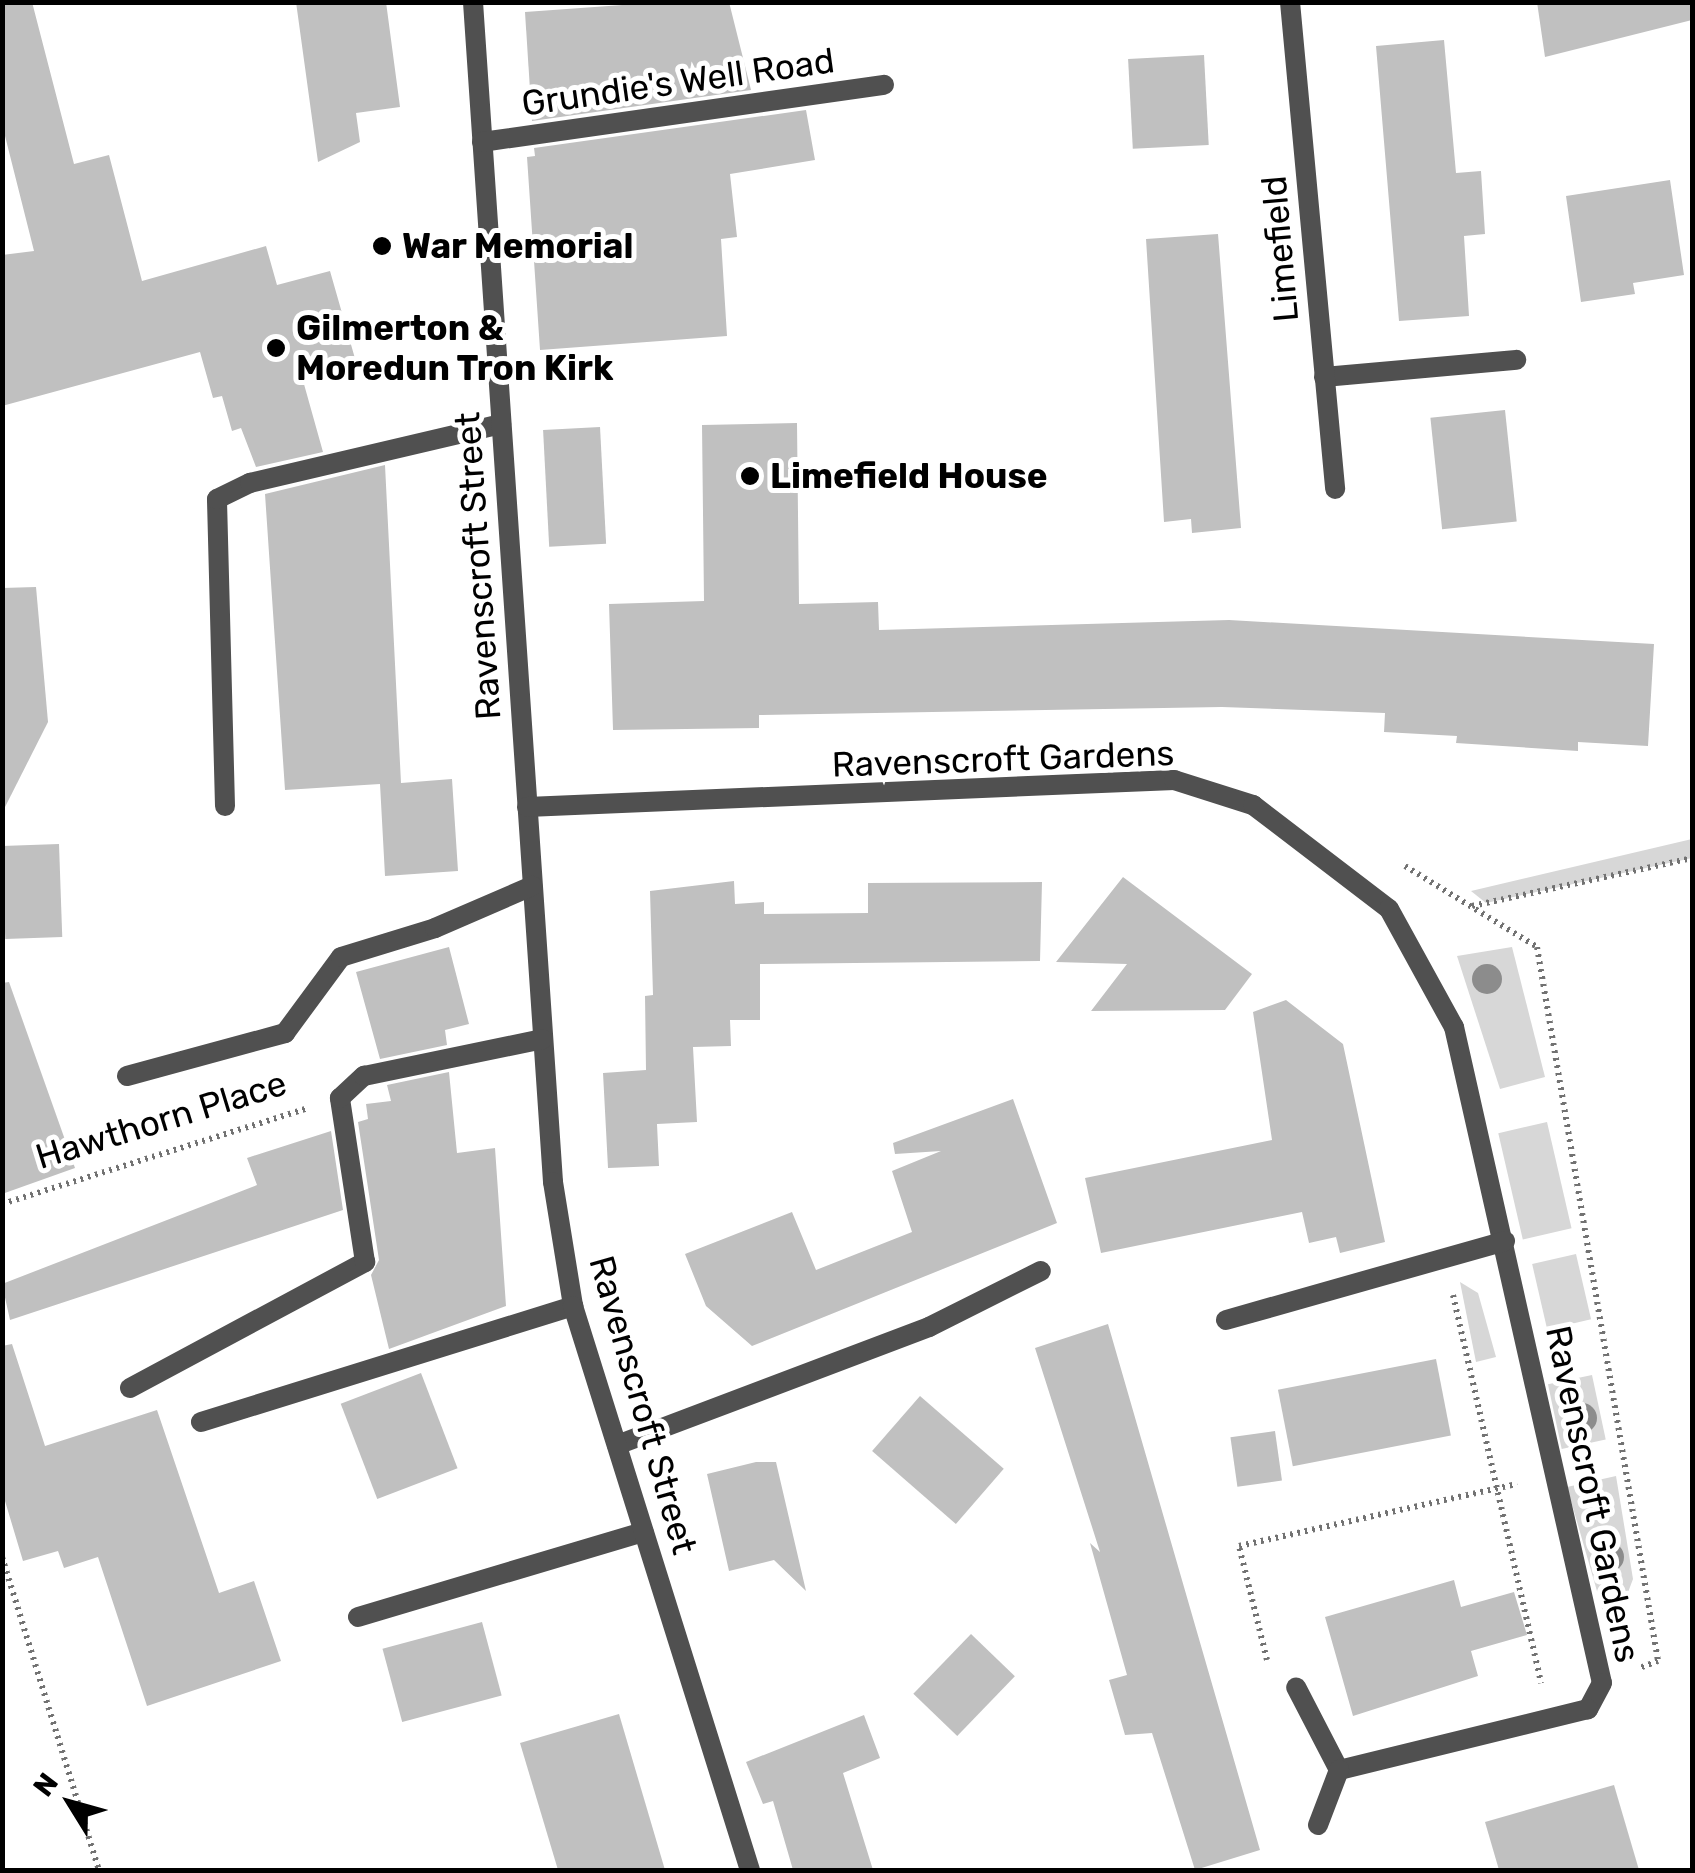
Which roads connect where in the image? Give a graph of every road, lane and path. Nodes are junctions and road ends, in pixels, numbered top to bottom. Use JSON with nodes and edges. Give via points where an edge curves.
{"nodes":[{"id":1,"x":473,"y":2,"type":"edge"},
{"id":2,"x":1290,"y":2,"type":"edge"},
{"id":3,"x":884,"y":86,"type":"dead end"},
{"id":4,"x":482,"y":142,"type":"junction"},
{"id":5,"x":1516,"y":360,"type":"dead end"},
{"id":6,"x":1324,"y":378,"type":"junction"},
{"id":7,"x":500,"y":424,"type":"junction"},
{"id":8,"x":1335,"y":489,"type":"dead end"},
{"id":9,"x":224,"y":806,"type":"dead end"},
{"id":10,"x":527,"y":807,"type":"junction"},
{"id":11,"x":1692,"y":858,"type":"edge"},
{"id":12,"x":1398,"y":862,"type":"dead end"},
{"id":13,"x":532,"y":886,"type":"junction"},
{"id":14,"x":1471,"y":906,"type":"junction"},
{"id":15,"x":542,"y":1039,"type":"junction"},
{"id":16,"x":126,"y":1076,"type":"dead end"},
{"id":17,"x":340,"y":1098,"type":"junction"},
{"id":18,"x":2,"y":1204,"type":"edge"},
{"id":19,"x":1505,"y":1241,"type":"junction"},
{"id":20,"x":1444,"y":1258,"type":"junction"},
{"id":21,"x":1040,"y":1270,"type":"dead end"},
{"id":22,"x":573,"y":1306,"type":"junction"},
{"id":23,"x":1226,"y":1320,"type":"dead end"},
{"id":24,"x":130,"y":1388,"type":"dead end"},
{"id":25,"x":201,"y":1422,"type":"dead end"},
{"id":26,"x":617,"y":1445,"type":"junction"},
{"id":27,"x":1553,"y":1476,"type":"junction"},
{"id":28,"x":1500,"y":1488,"type":"junction"},
{"id":29,"x":644,"y":1532,"type":"junction"},
{"id":30,"x":2,"y":1557,"type":"edge"},
{"id":31,"x":358,"y":1617,"type":"dead end"},
{"id":32,"x":1602,"y":1683,"type":"junction"},
{"id":33,"x":1296,"y":1687,"type":"joint"},
{"id":34,"x":1549,"y":1718,"type":"junction"},
{"id":35,"x":1339,"y":1770,"type":"junction"},
{"id":36,"x":1318,"y":1825,"type":"dead end"},
{"id":37,"x":99,"y":1870,"type":"edge"},
{"id":38,"x":750,"y":1870,"type":"edge"}],
"edges":[{"from":1,"to":4,"type":"street","name":"Ravenscroft Street"},
{"from":2,"to":6,"type":"street","name":"Limefield"},
{"from":3,"to":4,"type":"street","name":"Grundie's Well Road"},
{"from":4,"to":7,"type":"street","name":"Ravenscroft Street"},
{"from":5,"to":6,"type":"street"},
{"from":6,"to":8,"type":"street","name":"Limefield"},
{"from":7,"to":9,"type":"street","via":[[250,484],[217,500]]},
{"from":7,"to":10,"type":"street","name":"Ravenscroft Street"},
{"from":10,"to":13,"type":"street","name":"Ravenscroft Street"},
{"from":10,"to":19,"type":"street","name":"Ravenscroft Gardens","via":[[1174,780],[1252,805],[1390,909],[1424,962],[1454,1027]]},
{"from":11,"to":14,"type":"path"},
{"from":12,"to":14,"type":"path"},
{"from":13,"to":15,"type":"street","name":"Ravenscroft Street"},
{"from":13,"to":16,"type":"street","via":[[434,928],[341,956],[285,1033]]},
{"from":14,"to":32,"type":"path","via":[[1537,947],[1658,1661]]},
{"from":15,"to":17,"type":"street","name":"Hawthorn Place","via":[[364,1076]]},
{"from":15,"to":22,"type":"street","name":"Ravenscroft Street","via":[[553,1182]]},
{"from":17,"to":18,"type":"path","name":"Hawthorn Place"},
{"from":17,"to":24,"type":"street","name":"Hawthorn Place","via":[[365,1262]]},
{"from":19,"to":20,"type":"street"},
{"from":19,"to":27,"type":"street","name":"Ravenscroft Gardens"},
{"from":20,"to":23,"type":"street"},
{"from":20,"to":28,"type":"path"},
{"from":21,"to":26,"type":"street","via":[[930,1328]]},
{"from":22,"to":25,"type":"street"},
{"from":22,"to":26,"type":"street","name":"Ravenscroft Street"},
{"from":26,"to":29,"type":"street","name":"Ravenscroft Street"},
{"from":27,"to":28,"type":"path"},
{"from":27,"to":32,"type":"street","name":"Ravenscroft Gardens"},
{"from":28,"to":33,"type":"path","via":[[1239,1546],[1270,1674]]},
{"from":28,"to":34,"type":"path"},
{"from":29,"to":31,"type":"street"},
{"from":29,"to":38,"type":"street","name":"Ravenscroft Street"},
{"from":30,"to":37,"type":"path"},
{"from":32,"to":34,"type":"street","name":"Ravenscroft Gardens","via":[[1588,1709]]},
{"from":33,"to":35,"type":"street"},
{"from":34,"to":35,"type":"street","name":"Ravenscroft Gardens"},
{"from":35,"to":36,"type":"street"}]}
